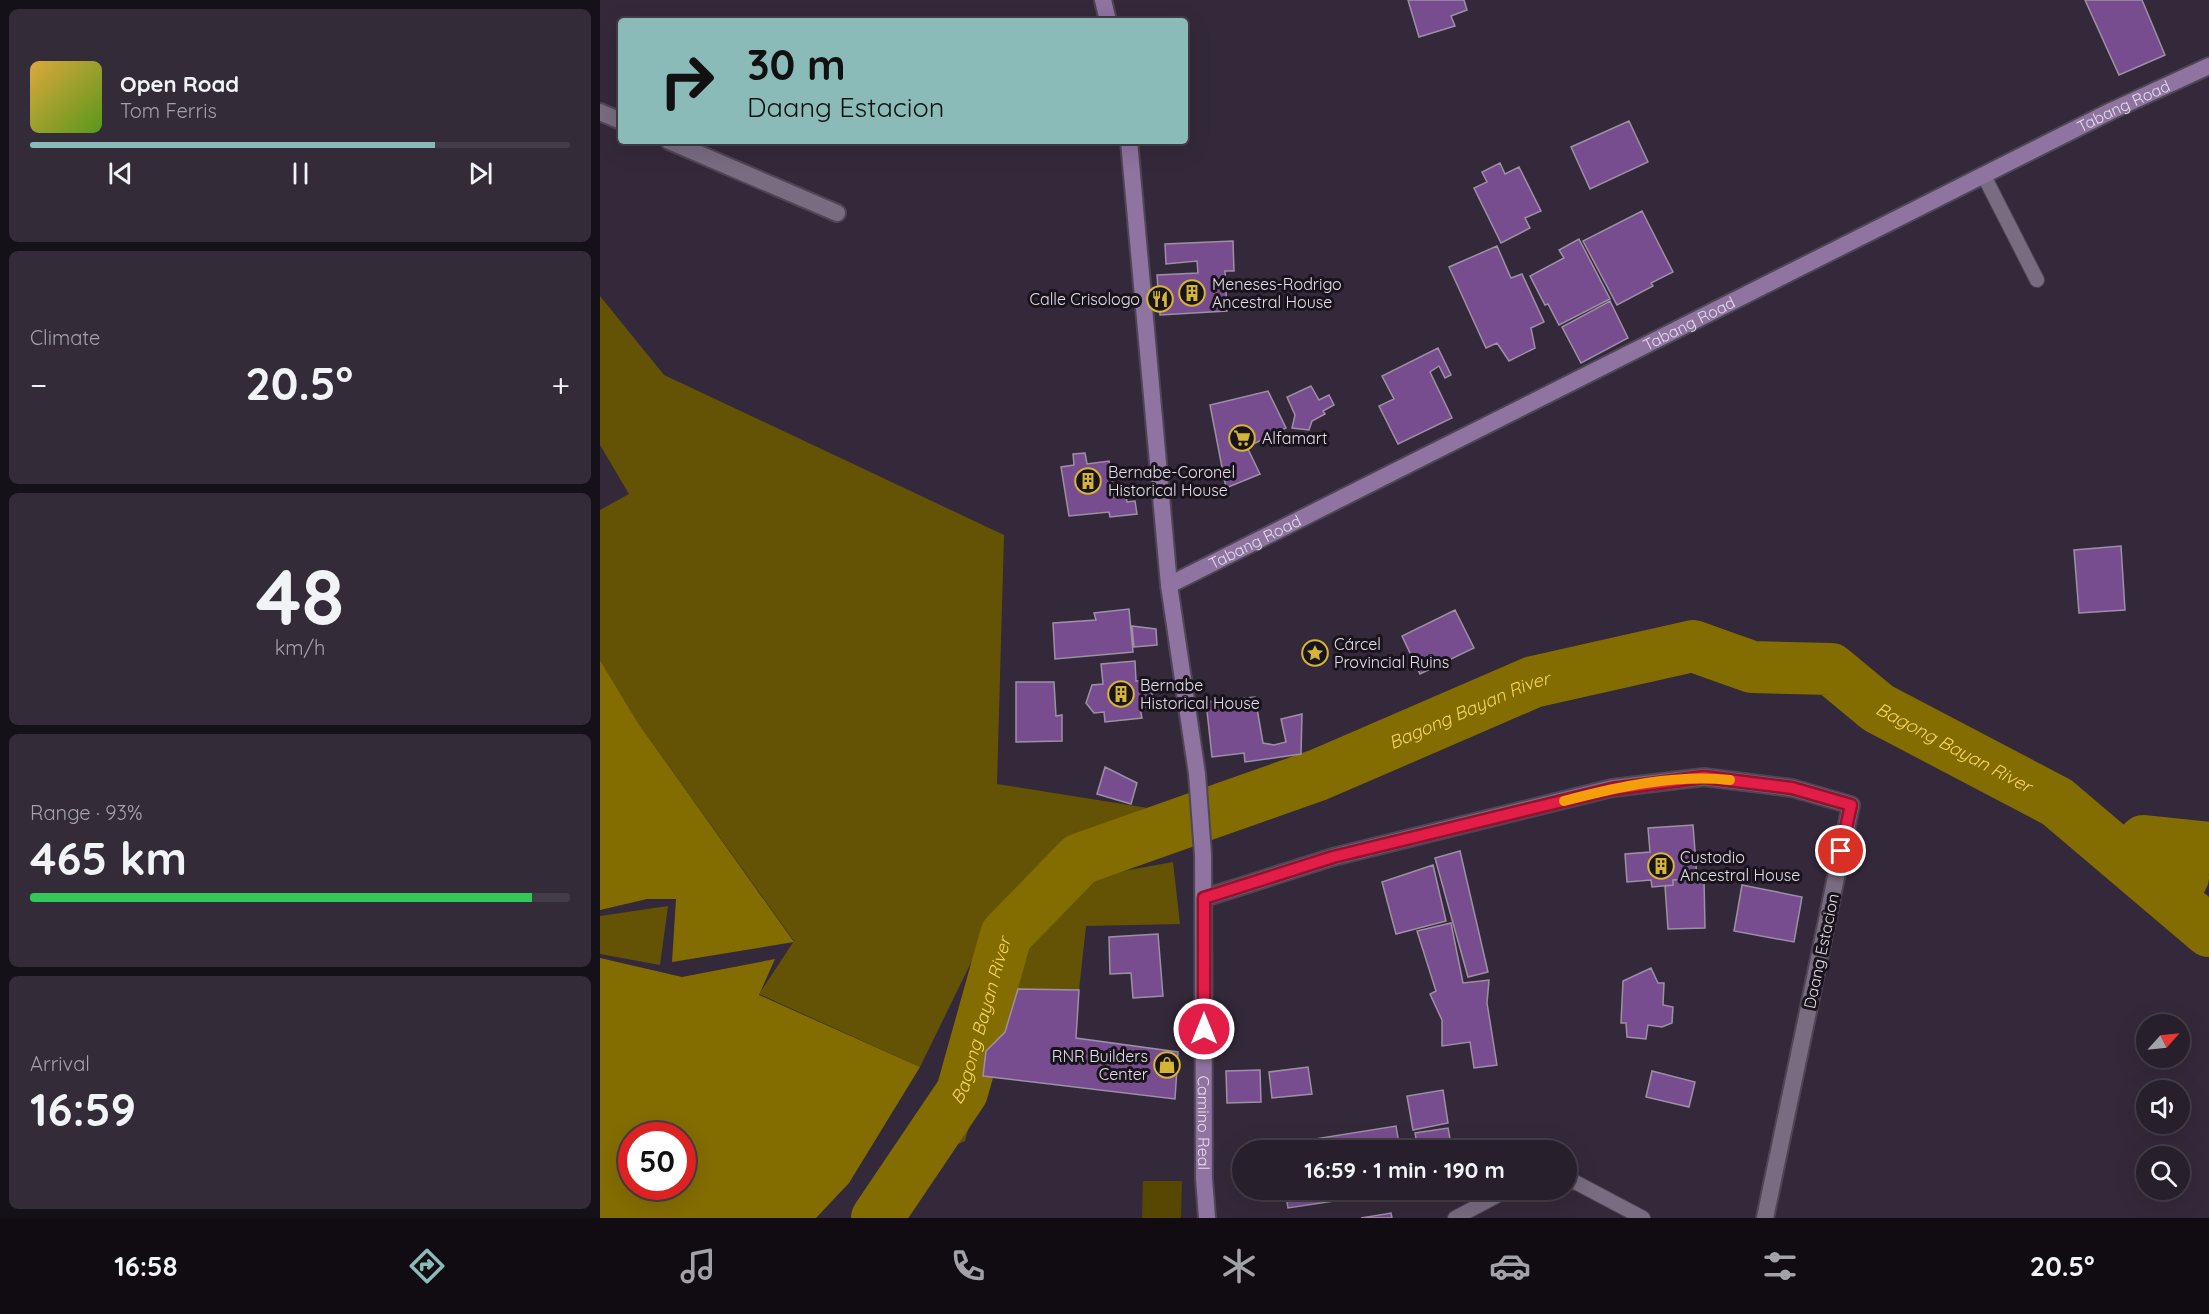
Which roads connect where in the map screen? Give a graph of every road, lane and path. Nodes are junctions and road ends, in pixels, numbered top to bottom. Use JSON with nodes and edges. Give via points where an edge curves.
{"nodes":[{"id":1,"x":1103,"y":0,"type":"edge"},
{"id":2,"x":1107,"y":18,"type":"edge"},
{"id":3,"x":2209,"y":66,"type":"edge"},
{"id":4,"x":600,"y":112,"type":"edge"},
{"id":5,"x":618,"y":119,"type":"edge"},
{"id":6,"x":676,"y":144,"type":"edge"},
{"id":7,"x":1130,"y":144,"type":"edge"},
{"id":8,"x":1984,"y":176,"type":"junction"},
{"id":9,"x":837,"y":213,"type":"dead end"},
{"id":10,"x":2037,"y":280,"type":"dead end"},
{"id":11,"x":1169,"y":585,"type":"junction"},
{"id":12,"x":1204,"y":898,"type":"junction"},
{"id":13,"x":1577,"y":1183,"type":"edge"},
{"id":14,"x":1489,"y":1200,"type":"edge"},
{"id":15,"x":1207,"y":1218,"type":"edge"},
{"id":16,"x":1455,"y":1218,"type":"edge"},
{"id":17,"x":1643,"y":1218,"type":"edge"},
{"id":18,"x":1765,"y":1218,"type":"edge"}],
"edges":[{"from":1,"to":2,"type":"main road"},
{"from":3,"to":8,"type":"main road","name":"Tabang Road"},
{"from":4,"to":5,"type":"street"},
{"from":6,"to":9,"type":"street"},
{"from":7,"to":11,"type":"main road","name":"Camino Real"},
{"from":8,"to":10,"type":"lane"},
{"from":8,"to":11,"type":"main road","name":"Tabang Road"},
{"from":11,"to":12,"type":"main road","name":"Camino Real","via":[[1197,774]]},
{"from":12,"to":15,"type":"main road","name":"Camino Real"},
{"from":12,"to":18,"type":"street","name":"Daang Estacion","via":[[1333,857],[1612,789],[1704,777],[1792,788],[1851,805]]},
{"from":13,"to":17,"type":"lane"},
{"from":14,"to":16,"type":"lane"}]}
